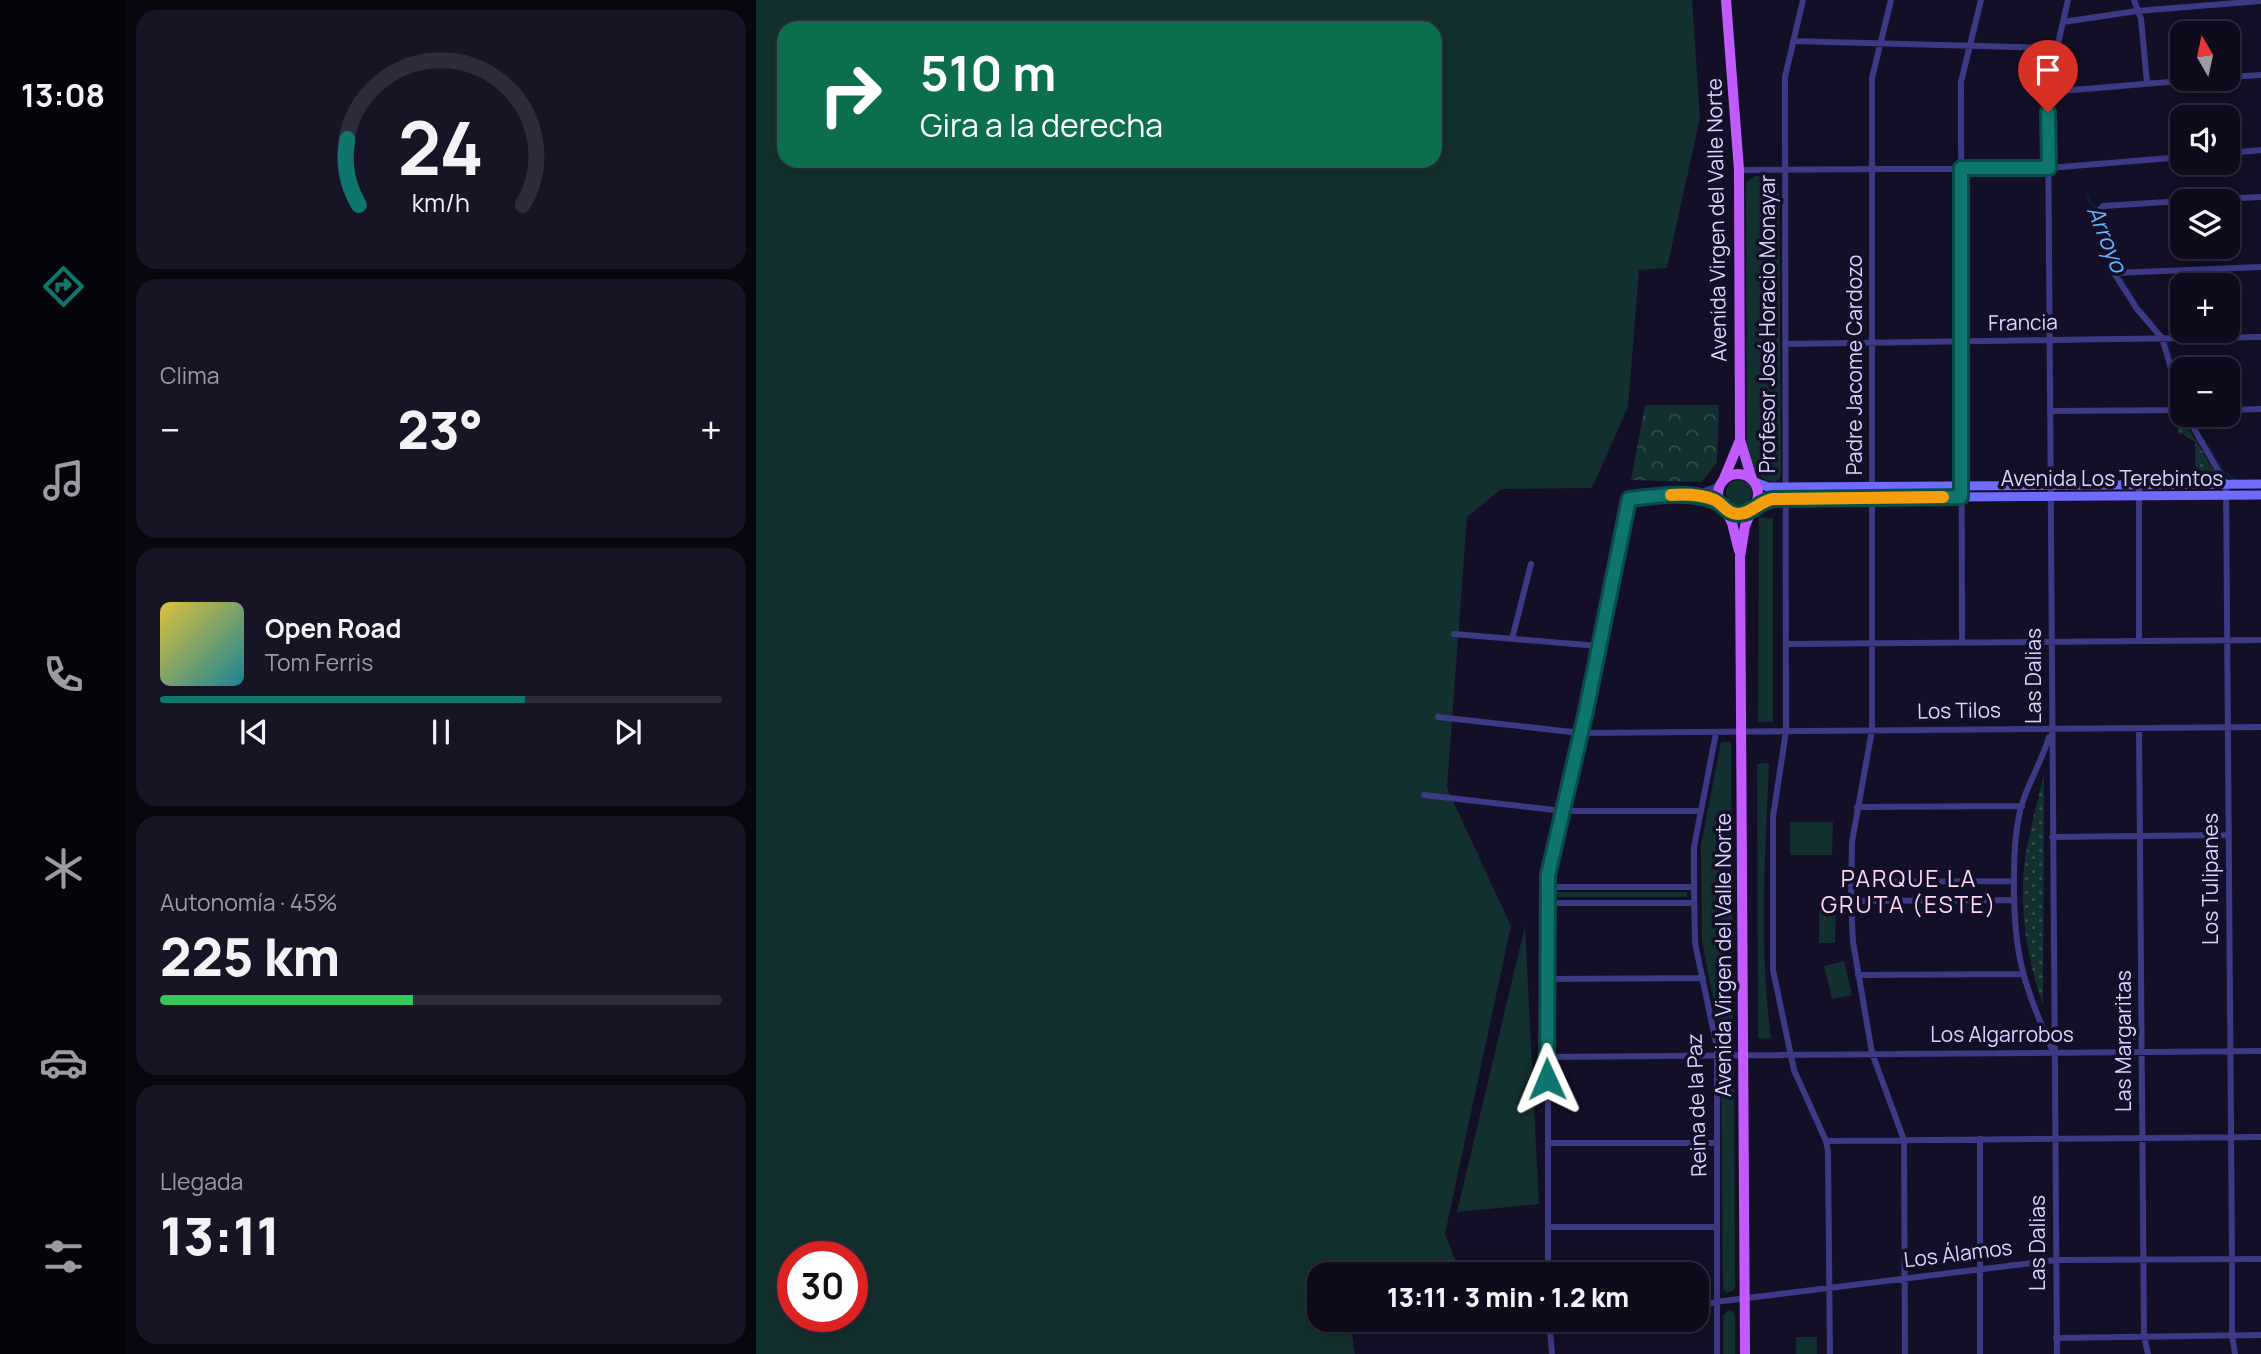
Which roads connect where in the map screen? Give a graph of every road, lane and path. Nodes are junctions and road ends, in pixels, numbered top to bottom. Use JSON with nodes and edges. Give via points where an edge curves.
{"nodes":[{"id":1,"x":1726,"y":0,"type":"edge"},
{"id":2,"x":1803,"y":0,"type":"edge"},
{"id":3,"x":1891,"y":0,"type":"edge"},
{"id":4,"x":1981,"y":0,"type":"edge"},
{"id":5,"x":2068,"y":0,"type":"edge"},
{"id":6,"x":2134,"y":0,"type":"edge"},
{"id":7,"x":2261,"y":1,"type":"edge"},
{"id":8,"x":2137,"y":11,"type":"junction"},
{"id":9,"x":2063,"y":22,"type":"junction"},
{"id":10,"x":1793,"y":41,"type":"junction"},
{"id":11,"x":1880,"y":44,"type":"junction"},
{"id":12,"x":1970,"y":46,"type":"junction"},
{"id":13,"x":2057,"y":48,"type":"junction"},
{"id":14,"x":2261,"y":75,"type":"edge"},
{"id":15,"x":2240,"y":76,"type":"edge"},
{"id":16,"x":2170,"y":81,"type":"edge"},
{"id":17,"x":2147,"y":83,"type":"junction"},
{"id":18,"x":2049,"y":92,"type":"junction"},
{"id":19,"x":2261,"y":150,"type":"edge"},
{"id":20,"x":2240,"y":152,"type":"edge"},
{"id":21,"x":2170,"y":157,"type":"edge"},
{"id":22,"x":1961,"y":168,"type":"junction"},
{"id":23,"x":2049,"y":168,"type":"junction"},
{"id":24,"x":1785,"y":169,"type":"junction"},
{"id":25,"x":1872,"y":169,"type":"junction"},
{"id":26,"x":1739,"y":170,"type":"junction"},
{"id":27,"x":2261,"y":197,"type":"edge"},
{"id":28,"x":2240,"y":198,"type":"edge"},
{"id":29,"x":2170,"y":202,"type":"edge"},
{"id":30,"x":2261,"y":267,"type":"edge"},
{"id":31,"x":2115,"y":274,"type":"junction"},
{"id":32,"x":2261,"y":337,"type":"edge"},
{"id":33,"x":2162,"y":338,"type":"junction"},
{"id":34,"x":2050,"y":341,"type":"junction"},
{"id":35,"x":1961,"y":342,"type":"junction"},
{"id":36,"x":1872,"y":343,"type":"junction"},
{"id":37,"x":1785,"y":344,"type":"junction"},
{"id":38,"x":2170,"y":366,"type":"edge"},
{"id":39,"x":2170,"y":407,"type":"edge"},
{"id":40,"x":2261,"y":409,"type":"edge"},
{"id":41,"x":2240,"y":410,"type":"edge"},
{"id":42,"x":2051,"y":411,"type":"junction"},
{"id":43,"x":2193,"y":427,"type":"edge"},
{"id":44,"x":1740,"y":440,"type":"junction"},
{"id":45,"x":1753,"y":481,"type":"junction"},
{"id":46,"x":1721,"y":484,"type":"junction"},
{"id":47,"x":2138,"y":484,"type":"junction"},
{"id":48,"x":2226,"y":484,"type":"junction"},
{"id":49,"x":2261,"y":484,"type":"edge"},
{"id":50,"x":1961,"y":485,"type":"junction"},
{"id":51,"x":2051,"y":485,"type":"junction"},
{"id":52,"x":1872,"y":486,"type":"junction"},
{"id":53,"x":1786,"y":487,"type":"junction"},
{"id":54,"x":1676,"y":494,"type":"junction"},
{"id":55,"x":2261,"y":495,"type":"edge"},
{"id":56,"x":2139,"y":496,"type":"junction"},
{"id":57,"x":2225,"y":496,"type":"junction"},
{"id":58,"x":1961,"y":497,"type":"junction"},
{"id":59,"x":2051,"y":497,"type":"junction"},
{"id":60,"x":1786,"y":498,"type":"junction"},
{"id":61,"x":1873,"y":498,"type":"junction"},
{"id":62,"x":1723,"y":506,"type":"junction"},
{"id":63,"x":1753,"y":508,"type":"junction"},
{"id":64,"x":1740,"y":557,"type":"junction"},
{"id":65,"x":1531,"y":564,"type":"dead end"},
{"id":66,"x":1454,"y":635,"type":"dead end"},
{"id":67,"x":1512,"y":639,"type":"junction"},
{"id":68,"x":2226,"y":640,"type":"junction"},
{"id":69,"x":2261,"y":640,"type":"edge"},
{"id":70,"x":2139,"y":641,"type":"junction"},
{"id":71,"x":1962,"y":642,"type":"junction"},
{"id":72,"x":2052,"y":642,"type":"junction"},
{"id":73,"x":1873,"y":643,"type":"junction"},
{"id":74,"x":1786,"y":644,"type":"junction"},
{"id":75,"x":1599,"y":646,"type":"junction"},
{"id":76,"x":1438,"y":718,"type":"dead end"},
{"id":77,"x":2139,"y":727,"type":"junction"},
{"id":78,"x":2227,"y":727,"type":"junction"},
{"id":79,"x":2261,"y":727,"type":"edge"},
{"id":80,"x":2052,"y":728,"type":"junction"},
{"id":81,"x":1786,"y":730,"type":"junction"},
{"id":82,"x":1872,"y":730,"type":"junction"},
{"id":83,"x":1742,"y":732,"type":"junction"},
{"id":84,"x":1581,"y":733,"type":"junction"},
{"id":85,"x":1716,"y":733,"type":"junction"},
{"id":86,"x":1424,"y":795,"type":"dead end"},
{"id":87,"x":2021,"y":806,"type":"junction"},
{"id":88,"x":1857,"y":807,"type":"junction"},
{"id":89,"x":1563,"y":811,"type":"junction"},
{"id":90,"x":1701,"y":811,"type":"junction"},
{"id":91,"x":2228,"y":835,"type":"junction"},
{"id":92,"x":2140,"y":836,"type":"junction"},
{"id":93,"x":2052,"y":837,"type":"junction"},
{"id":94,"x":2014,"y":881,"type":"junction"},
{"id":95,"x":1851,"y":882,"type":"junction"},
{"id":96,"x":1547,"y":887,"type":"junction"},
{"id":97,"x":1694,"y":887,"type":"junction"},
{"id":98,"x":2014,"y":900,"type":"junction"},
{"id":99,"x":1851,"y":901,"type":"junction"},
{"id":100,"x":1547,"y":903,"type":"junction"},
{"id":101,"x":1694,"y":903,"type":"junction"},
{"id":102,"x":2022,"y":974,"type":"junction"},
{"id":103,"x":1858,"y":975,"type":"junction"},
{"id":104,"x":1703,"y":978,"type":"junction"},
{"id":105,"x":1546,"y":979,"type":"junction"},
{"id":106,"x":2230,"y":1051,"type":"junction"},
{"id":107,"x":2261,"y":1051,"type":"edge"},
{"id":108,"x":2054,"y":1052,"type":"junction"},
{"id":109,"x":2142,"y":1052,"type":"junction"},
{"id":110,"x":1872,"y":1053,"type":"junction"},
{"id":111,"x":1743,"y":1054,"type":"junction"},
{"id":112,"x":1789,"y":1054,"type":"junction"},
{"id":113,"x":1547,"y":1057,"type":"junction"},
{"id":114,"x":1717,"y":1057,"type":"junction"},
{"id":115,"x":2261,"y":1137,"type":"edge"},
{"id":116,"x":2055,"y":1138,"type":"junction"},
{"id":117,"x":2143,"y":1138,"type":"junction"},
{"id":118,"x":2230,"y":1138,"type":"junction"},
{"id":119,"x":1980,"y":1139,"type":"junction"},
{"id":120,"x":1904,"y":1140,"type":"junction"},
{"id":121,"x":1826,"y":1141,"type":"junction"},
{"id":122,"x":1548,"y":1143,"type":"junction"},
{"id":123,"x":1717,"y":1143,"type":"junction"},
{"id":124,"x":1548,"y":1227,"type":"junction"},
{"id":125,"x":1717,"y":1227,"type":"junction"},
{"id":126,"x":2232,"y":1259,"type":"junction"},
{"id":127,"x":2261,"y":1259,"type":"edge"},
{"id":128,"x":2056,"y":1260,"type":"junction"},
{"id":129,"x":2144,"y":1260,"type":"junction"},
{"id":130,"x":1548,"y":1262,"type":"edge"},
{"id":131,"x":1980,"y":1269,"type":"junction"},
{"id":132,"x":1905,"y":1278,"type":"junction"},
{"id":133,"x":1829,"y":1287,"type":"junction"},
{"id":134,"x":1744,"y":1298,"type":"junction"},
{"id":135,"x":1717,"y":1302,"type":"junction"},
{"id":136,"x":1709,"y":1303,"type":"edge"},
{"id":137,"x":1551,"y":1332,"type":"edge"},
{"id":138,"x":2232,"y":1335,"type":"junction"},
{"id":139,"x":2261,"y":1335,"type":"edge"},
{"id":140,"x":2144,"y":1336,"type":"junction"},
{"id":141,"x":2056,"y":1338,"type":"junction"},
{"id":142,"x":1552,"y":1354,"type":"edge"},
{"id":143,"x":1717,"y":1354,"type":"edge"},
{"id":144,"x":1745,"y":1354,"type":"edge"},
{"id":145,"x":1829,"y":1354,"type":"edge"},
{"id":146,"x":1905,"y":1354,"type":"edge"},
{"id":147,"x":1980,"y":1354,"type":"edge"},
{"id":148,"x":2057,"y":1354,"type":"edge"},
{"id":149,"x":2148,"y":1354,"type":"edge"},
{"id":150,"x":2235,"y":1354,"type":"edge"}],
"edges":[{"from":1,"to":26,"type":"main road","name":"Avenida Virgen del Valle Norte"},
{"from":2,"to":10,"type":"street","name":"Profesor José Horacio Monayar"},
{"from":3,"to":11,"type":"street","name":"Padre Jacome Cardozo"},
{"from":4,"to":12,"type":"street"},
{"from":5,"to":9,"type":"street","name":"Las Dalias"},
{"from":6,"to":8,"type":"street"},
{"from":7,"to":8,"type":"street"},
{"from":8,"to":9,"type":"street"},
{"from":8,"to":17,"type":"street"},
{"from":9,"to":13,"type":"street","name":"Las Dalias"},
{"from":10,"to":11,"type":"street"},
{"from":10,"to":24,"type":"street","name":"Profesor José Horacio Monayar","via":[[1785,77]]},
{"from":11,"to":12,"type":"street"},
{"from":11,"to":25,"type":"street","name":"Padre Jacome Cardozo","via":[[1872,78]]},
{"from":12,"to":13,"type":"street"},
{"from":12,"to":22,"type":"street","via":[[1961,82]]},
{"from":13,"to":18,"type":"street","name":"Las Dalias"},
{"from":14,"to":15,"type":"street"},
{"from":16,"to":17,"type":"street"},
{"from":17,"to":18,"type":"street"},
{"from":18,"to":23,"type":"street","name":"Las Dalias"},
{"from":19,"to":20,"type":"street"},
{"from":21,"to":23,"type":"street"},
{"from":22,"to":23,"type":"street"},
{"from":22,"to":25,"type":"street"},
{"from":22,"to":35,"type":"street"},
{"from":23,"to":34,"type":"street","name":"Las Dalias"},
{"from":24,"to":25,"type":"street"},
{"from":24,"to":26,"type":"street"},
{"from":24,"to":37,"type":"street","name":"Profesor José Horacio Monayar"},
{"from":25,"to":36,"type":"street","name":"Padre Jacome Cardozo"},
{"from":26,"to":44,"type":"main road","name":"Avenida Virgen del Valle Norte"},
{"from":27,"to":28,"type":"street"},
{"from":29,"to":31,"type":"street","via":[[2103,206],[2099,210]]},
{"from":30,"to":31,"type":"street"},
{"from":31,"to":33,"type":"street"},
{"from":32,"to":33,"type":"street","name":"Francia"},
{"from":33,"to":34,"type":"street","name":"Francia"},
{"from":33,"to":38,"type":"street"},
{"from":34,"to":35,"type":"street","name":"Francia"},
{"from":34,"to":42,"type":"street","name":"Las Dalias"},
{"from":35,"to":36,"type":"street","name":"Francia"},
{"from":35,"to":50,"type":"street"},
{"from":36,"to":37,"type":"street","name":"Francia"},
{"from":36,"to":52,"type":"street","name":"Padre Jacome Cardozo"},
{"from":37,"to":53,"type":"street","name":"Profesor José Horacio Monayar"},
{"from":39,"to":42,"type":"street"},
{"from":40,"to":41,"type":"street"},
{"from":42,"to":51,"type":"street","name":"Las Dalias"},
{"from":43,"to":48,"type":"street"},
{"from":44,"to":45,"type":"main road","name":"Avenida Virgen del Valle Norte"},
{"from":44,"to":46,"type":"main road","name":"Avenida Virgen del Valle Norte"},
{"from":45,"to":46,"type":"main road","via":[[1740,474]]},
{"from":45,"to":53,"type":"main road","name":"Avenida Los Terebintos"},
{"from":45,"to":63,"type":"main road","via":[[1758,494]]},
{"from":46,"to":54,"type":"street"},
{"from":46,"to":62,"type":"main road","via":[[1718,495]]},
{"from":47,"to":48,"type":"main road","name":"Avenida Los Terebintos"},
{"from":47,"to":51,"type":"main road","name":"Avenida Los Terebintos"},
{"from":47,"to":56,"type":"street"},
{"from":48,"to":49,"type":"main road","name":"Avenida Los Terebintos"},
{"from":48,"to":57,"type":"street","name":"Los Tulipanes"},
{"from":50,"to":51,"type":"main road","name":"Avenida Los Terebintos"},
{"from":50,"to":52,"type":"main road","name":"Avenida Los Terebintos"},
{"from":50,"to":58,"type":"street"},
{"from":51,"to":59,"type":"street","name":"Las Dalias"},
{"from":52,"to":53,"type":"main road","name":"Avenida Los Terebintos"},
{"from":52,"to":61,"type":"street","name":"Padre Jacome Cardozo"},
{"from":53,"to":60,"type":"street","name":"Profesor José Horacio Monayar"},
{"from":54,"to":62,"type":"street","via":[[1708,498]]},
{"from":54,"to":75,"type":"street","via":[[1629,499]]},
{"from":55,"to":57,"type":"main road","name":"Avenida Los Terebintos"},
{"from":56,"to":57,"type":"main road","name":"Avenida Los Terebintos"},
{"from":56,"to":59,"type":"main road","name":"Avenida Los Terebintos"},
{"from":56,"to":70,"type":"street"},
{"from":57,"to":68,"type":"street","name":"Los Tulipanes"},
{"from":58,"to":59,"type":"main road","name":"Avenida Los Terebintos"},
{"from":58,"to":61,"type":"main road","name":"Avenida Los Terebintos"},
{"from":58,"to":71,"type":"street"},
{"from":59,"to":72,"type":"street","name":"Las Dalias"},
{"from":60,"to":61,"type":"main road","name":"Avenida Los Terebintos"},
{"from":60,"to":63,"type":"main road","name":"Avenida Los Terebintos"},
{"from":60,"to":74,"type":"street","name":"Profesor José Horacio Monayar"},
{"from":61,"to":73,"type":"street","name":"Padre Jacome Cardozo"},
{"from":62,"to":63,"type":"main road","via":[[1741,514]]},
{"from":62,"to":64,"type":"main road","name":"Avenida Virgen del Valle Norte"},
{"from":63,"to":64,"type":"main road","name":"Avenida Virgen del Valle Norte"},
{"from":64,"to":83,"type":"main road","name":"Avenida Virgen del Valle Norte"},
{"from":65,"to":67,"type":"street"},
{"from":66,"to":67,"type":"street"},
{"from":67,"to":75,"type":"street"},
{"from":68,"to":69,"type":"street"},
{"from":68,"to":70,"type":"street"},
{"from":68,"to":78,"type":"street","name":"Los Tulipanes"},
{"from":70,"to":72,"type":"street"},
{"from":71,"to":72,"type":"street"},
{"from":71,"to":73,"type":"street"},
{"from":72,"to":80,"type":"street","name":"Las Dalias"},
{"from":73,"to":74,"type":"street"},
{"from":73,"to":82,"type":"street","name":"Padre Jacome Cardozo"},
{"from":74,"to":81,"type":"street","name":"Profesor José Horacio Monayar"},
{"from":75,"to":84,"type":"street"},
{"from":76,"to":84,"type":"street","name":"Los Tilos"},
{"from":77,"to":78,"type":"street","name":"Los Tilos"},
{"from":77,"to":80,"type":"street","name":"Los Tilos"},
{"from":77,"to":92,"type":"street","name":"Las Margaritas"},
{"from":78,"to":79,"type":"street","name":"Los Tilos"},
{"from":78,"to":91,"type":"street","name":"Los Tulipanes"},
{"from":80,"to":82,"type":"street","name":"Los Tilos"},
{"from":80,"to":87,"type":"street"},
{"from":80,"to":93,"type":"street","name":"Las Dalias"},
{"from":81,"to":82,"type":"street","name":"Los Tilos"},
{"from":81,"to":83,"type":"street","name":"Los Tilos"},
{"from":81,"to":112,"type":"street","name":"Profesor José Horacio Monayar","via":[[1773,817],[1773,956]]},
{"from":82,"to":88,"type":"street","name":"Padre Jacome Cardozo"},
{"from":83,"to":85,"type":"street","name":"Los Tilos"},
{"from":83,"to":111,"type":"main road","name":"Avenida Virgen del Valle Norte"},
{"from":84,"to":85,"type":"street","name":"Los Tilos"},
{"from":84,"to":89,"type":"street"},
{"from":85,"to":90,"type":"street","name":"Reina de la Paz"},
{"from":86,"to":89,"type":"street"},
{"from":87,"to":88,"type":"street"},
{"from":87,"to":94,"type":"street"},
{"from":88,"to":95,"type":"street","name":"Padre Jacome Cardozo"},
{"from":89,"to":90,"type":"street"},
{"from":89,"to":96,"type":"street"},
{"from":90,"to":97,"type":"street","name":"Reina de la Paz","via":[[1694,847]]},
{"from":91,"to":92,"type":"street"},
{"from":91,"to":106,"type":"street","name":"Los Tulipanes"},
{"from":92,"to":93,"type":"street"},
{"from":92,"to":109,"type":"street","name":"Las Margaritas"},
{"from":93,"to":108,"type":"street","name":"Las Dalias"},
{"from":94,"to":95,"type":"street"},
{"from":94,"to":98,"type":"street"},
{"from":95,"to":99,"type":"street","name":"Padre Jacome Cardozo"},
{"from":96,"to":97,"type":"street"},
{"from":96,"to":100,"type":"street"},
{"from":97,"to":101,"type":"street","name":"Reina de la Paz"},
{"from":98,"to":99,"type":"street"},
{"from":98,"to":102,"type":"street"},
{"from":99,"to":103,"type":"street","name":"Padre Jacome Cardozo"},
{"from":100,"to":101,"type":"street"},
{"from":100,"to":105,"type":"street"},
{"from":101,"to":104,"type":"street","name":"Reina de la Paz","via":[[1695,943]]},
{"from":102,"to":103,"type":"street"},
{"from":102,"to":108,"type":"street"},
{"from":103,"to":110,"type":"street","name":"Padre Jacome Cardozo"},
{"from":104,"to":105,"type":"street"},
{"from":104,"to":114,"type":"street","name":"Reina de la Paz"},
{"from":105,"to":113,"type":"street"},
{"from":106,"to":107,"type":"street","name":"Los Algarrobos"},
{"from":106,"to":109,"type":"street","name":"Los Algarrobos"},
{"from":106,"to":118,"type":"street","name":"Los Tulipanes"},
{"from":108,"to":109,"type":"street","name":"Los Algarrobos"},
{"from":108,"to":110,"type":"street","name":"Los Algarrobos"},
{"from":108,"to":116,"type":"street","name":"Las Dalias"},
{"from":109,"to":117,"type":"street","name":"Las Margaritas"},
{"from":110,"to":112,"type":"street","name":"Los Algarrobos"},
{"from":110,"to":120,"type":"street","name":"Padre Jacome Cardozo"},
{"from":111,"to":112,"type":"street","name":"Los Algarrobos"},
{"from":111,"to":114,"type":"street","name":"Los Algarrobos"},
{"from":111,"to":134,"type":"main road","name":"Avenida Virgen del Valle Norte"},
{"from":112,"to":121,"type":"street","name":"Profesor José Horacio Monayar"},
{"from":113,"to":114,"type":"street","name":"Los Algarrobos"},
{"from":113,"to":122,"type":"street"},
{"from":114,"to":123,"type":"street","name":"Reina de la Paz"},
{"from":115,"to":118,"type":"street"},
{"from":116,"to":117,"type":"street"},
{"from":116,"to":119,"type":"street"},
{"from":116,"to":128,"type":"street","name":"Las Dalias"},
{"from":117,"to":118,"type":"street"},
{"from":117,"to":129,"type":"street","name":"Las Margaritas"},
{"from":118,"to":126,"type":"street","name":"Los Tulipanes"},
{"from":119,"to":120,"type":"street"},
{"from":119,"to":131,"type":"street"},
{"from":120,"to":121,"type":"street"},
{"from":120,"to":132,"type":"street","name":"Padre Jacome Cardozo"},
{"from":121,"to":133,"type":"street","name":"Profesor José Horacio Monayar"},
{"from":122,"to":123,"type":"street"},
{"from":122,"to":124,"type":"street"},
{"from":123,"to":125,"type":"street","name":"Reina de la Paz"},
{"from":124,"to":125,"type":"street"},
{"from":124,"to":130,"type":"street"},
{"from":125,"to":135,"type":"street","name":"Reina de la Paz"},
{"from":126,"to":127,"type":"street","name":"Los Álamos"},
{"from":126,"to":129,"type":"street","name":"Los Álamos"},
{"from":126,"to":138,"type":"street","name":"Los Tulipanes"},
{"from":128,"to":129,"type":"street","name":"Los Álamos"},
{"from":128,"to":131,"type":"street","name":"Los Álamos"},
{"from":128,"to":141,"type":"street","name":"Las Dalias"},
{"from":129,"to":140,"type":"street","name":"Las Margaritas"},
{"from":131,"to":132,"type":"street","name":"Los Álamos"},
{"from":131,"to":147,"type":"street"},
{"from":132,"to":133,"type":"street","name":"Los Álamos"},
{"from":132,"to":146,"type":"street","name":"Padre Jacome Cardozo"},
{"from":133,"to":134,"type":"street","name":"Los Álamos"},
{"from":133,"to":145,"type":"street","name":"Profesor José Horacio Monayar"},
{"from":134,"to":135,"type":"street","name":"Los Álamos"},
{"from":134,"to":144,"type":"main road","name":"Avenida Virgen del Valle Norte"},
{"from":135,"to":136,"type":"street","name":"Los Álamos"},
{"from":135,"to":143,"type":"street","name":"Reina de la Paz"},
{"from":137,"to":142,"type":"street"},
{"from":138,"to":139,"type":"street"},
{"from":138,"to":140,"type":"street"},
{"from":138,"to":150,"type":"street","name":"Los Tulipanes"},
{"from":140,"to":141,"type":"street"},
{"from":140,"to":149,"type":"street","name":"Las Margaritas"},
{"from":141,"to":148,"type":"street","name":"Las Dalias"}]}
